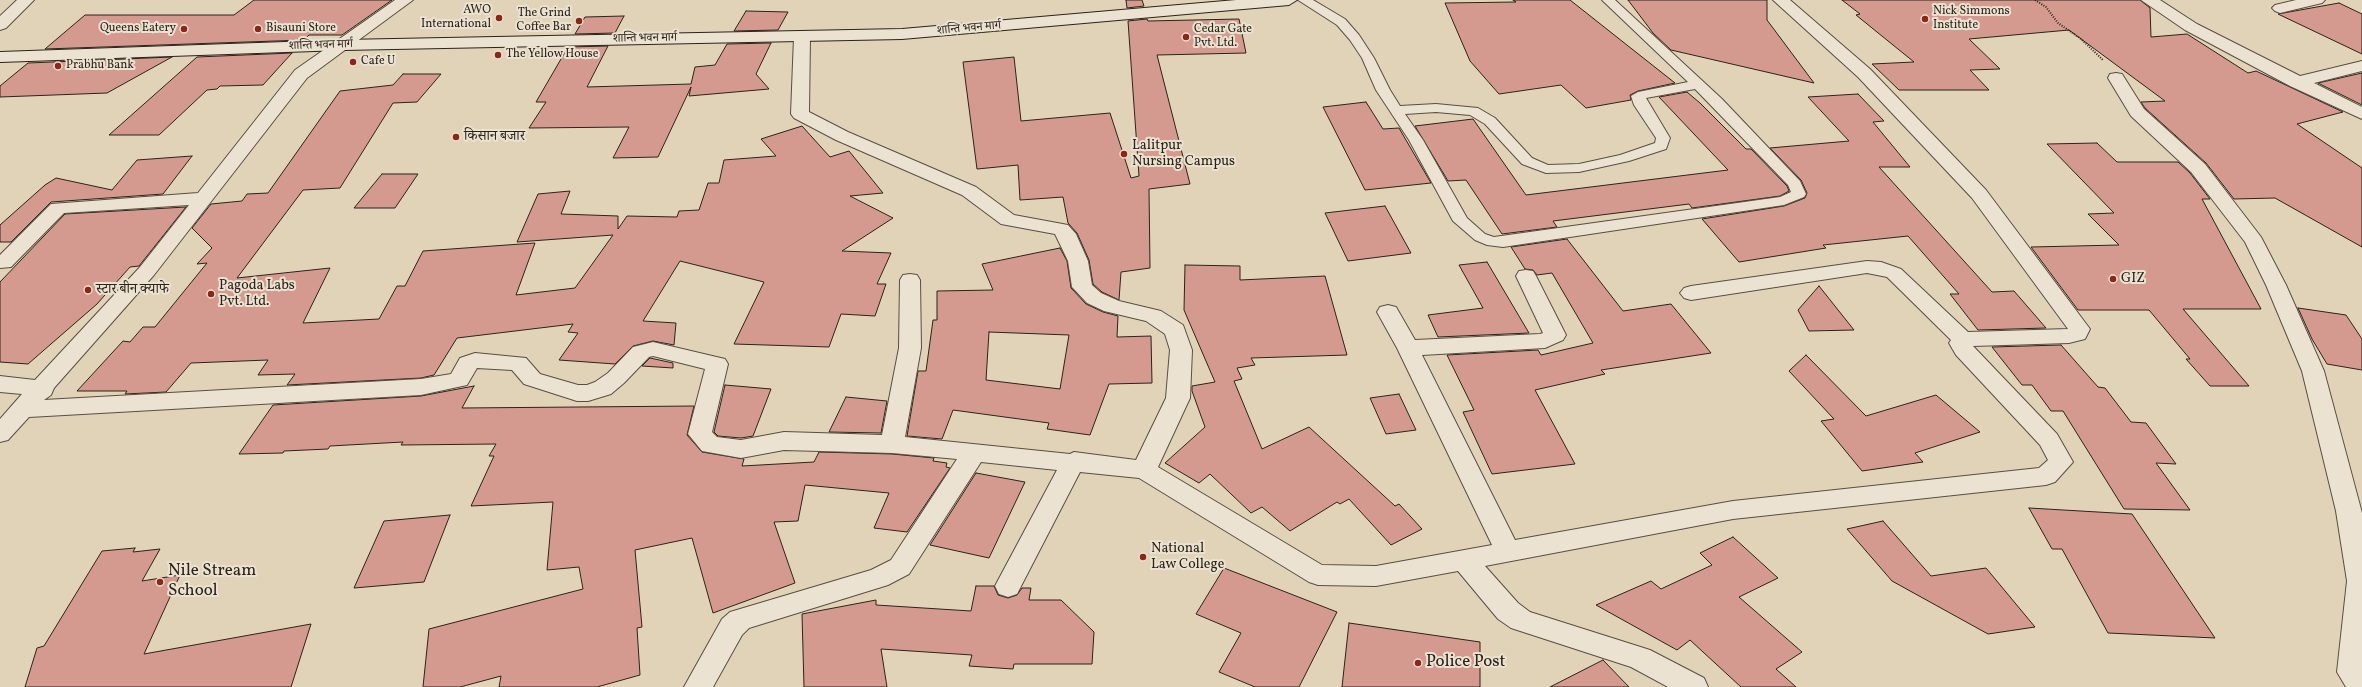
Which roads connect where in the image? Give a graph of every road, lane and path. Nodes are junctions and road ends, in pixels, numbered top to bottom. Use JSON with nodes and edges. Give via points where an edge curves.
{"nodes":[{"id":1,"x":26,"y":0,"type":"edge"},
{"id":2,"x":405,"y":0,"type":"edge"},
{"id":3,"x":1289,"y":0,"type":"edge"},
{"id":4,"x":1304,"y":0,"type":"edge"},
{"id":5,"x":1608,"y":0,"type":"edge"},
{"id":6,"x":1781,"y":0,"type":"edge"},
{"id":7,"x":2035,"y":0,"type":"edge"},
{"id":8,"x":2149,"y":0,"type":"edge"},
{"id":9,"x":2317,"y":0,"type":"edge"},
{"id":10,"x":2280,"y":8,"type":"dead end"},
{"id":11,"x":0,"y":25,"type":"edge"},
{"id":12,"x":802,"y":37,"type":"junction"},
{"id":13,"x":343,"y":45,"type":"junction"},
{"id":14,"x":0,"y":57,"type":"edge"},
{"id":15,"x":2362,"y":66,"type":"edge"},
{"id":16,"x":2116,"y":78,"type":"joint"},
{"id":17,"x":2296,"y":82,"type":"junction"},
{"id":18,"x":1698,"y":84,"type":"junction"},
{"id":19,"x":1396,"y":110,"type":"junction"},
{"id":20,"x":2362,"y":114,"type":"edge"},
{"id":21,"x":203,"y":198,"type":"junction"},
{"id":22,"x":4,"y":263,"type":"dead end"},
{"id":23,"x":1526,"y":276,"type":"dead end"},
{"id":24,"x":910,"y":280,"type":"dead end"},
{"id":25,"x":1691,"y":293,"type":"dead end"},
{"id":26,"x":1388,"y":312,"type":"dead end"},
{"id":27,"x":1963,"y":340,"type":"junction"},
{"id":28,"x":1408,"y":348,"type":"junction"},
{"id":29,"x":0,"y":384,"type":"edge"},
{"id":30,"x":43,"y":389,"type":"junction"},
{"id":31,"x":24,"y":409,"type":"junction"},
{"id":32,"x":0,"y":434,"type":"edge"},
{"id":33,"x":892,"y":444,"type":"junction"},
{"id":34,"x":975,"y":451,"type":"junction"},
{"id":35,"x":1074,"y":461,"type":"junction"},
{"id":36,"x":1144,"y":470,"type":"junction"},
{"id":37,"x":1508,"y":552,"type":"junction"},
{"id":38,"x":1464,"y":560,"type":"junction"},
{"id":39,"x":1008,"y":586,"type":"dead end"},
{"id":40,"x":698,"y":687,"type":"edge"},
{"id":41,"x":1694,"y":687,"type":"edge"},
{"id":42,"x":2362,"y":687,"type":"edge"}],
"edges":[{"from":1,"to":11,"type":"street"},
{"from":2,"to":13,"type":"street"},
{"from":3,"to":12,"type":"street","name":"शान्ति भवन मार्ग","via":[[955,31]]},
{"from":4,"to":19,"type":"lane","via":[[1341,22],[1355,38]]},
{"from":5,"to":18,"type":"lane"},
{"from":6,"to":27,"type":"street","via":[[1864,73],[1979,194],[2079,329],[2077,334],[2069,336]]},
{"from":7,"to":16,"type":"path","via":[[2046,7],[2058,23],[2100,56]]},
{"from":8,"to":17,"type":"street","via":[[2191,27]]},
{"from":9,"to":10,"type":"street"},
{"from":12,"to":13,"type":"street","name":"शान्ति भवन मार्ग"},
{"from":12,"to":36,"type":"street","via":[[800,114],[842,136],[968,191],[1008,220],[1061,229],[1066,234],[1078,261],[1082,287],[1094,298],[1112,306],[1153,316],[1175,330],[1181,350],[1178,398]]},
{"from":13,"to":14,"type":"street","name":"शान्ति भवन मार्ग"},
{"from":13,"to":21,"type":"street","via":[[301,74]]},
{"from":15,"to":17,"type":"street"},
{"from":16,"to":42,"type":"street","via":[[2137,112],[2198,168],[2254,241],[2313,371],[2349,511],[2359,573],[2351,672]]},
{"from":17,"to":20,"type":"street"},
{"from":18,"to":19,"type":"lane","via":[[1638,96],[1641,105],[1663,138],[1661,146],[1624,158],[1579,168],[1536,167],[1527,161],[1490,120],[1473,111],[1436,108]]},
{"from":18,"to":19,"type":"lane","via":[[1795,184],[1799,194],[1784,202],[1492,242],[1480,237],[1461,220]]},
{"from":21,"to":22,"type":"street","via":[[58,208]]},
{"from":21,"to":30,"type":"street","via":[[147,271]]},
{"from":23,"to":28,"type":"street","via":[[1555,335],[1545,340]]},
{"from":24,"to":33,"type":"street","via":[[910,348]]},
{"from":25,"to":27,"type":"street","via":[[1867,267],[1881,268],[1894,273]]},
{"from":26,"to":28,"type":"street"},
{"from":27,"to":37,"type":"street","via":[[1960,343],[1964,350],[2049,440],[2061,462],[2046,476],[1733,510]]},
{"from":28,"to":37,"type":"street"},
{"from":29,"to":30,"type":"street"},
{"from":30,"to":31,"type":"street"},
{"from":31,"to":32,"type":"street"},
{"from":31,"to":33,"type":"street","via":[[421,387],[459,380],[468,362],[475,360],[518,363],[532,379],[577,393],[588,393],[603,388],[641,352],[653,349],[717,364],[700,434],[710,445],[741,449],[784,441]]},
{"from":33,"to":34,"type":"street"},
{"from":34,"to":35,"type":"street"},
{"from":34,"to":40,"type":"street","via":[[900,567],[879,578],[740,620],[732,627]]},
{"from":35,"to":36,"type":"street"},
{"from":35,"to":39,"type":"street"},
{"from":36,"to":38,"type":"street","via":[[1318,575],[1376,576]]},
{"from":37,"to":38,"type":"street"},
{"from":38,"to":41,"type":"street","via":[[1508,611],[1520,620],[1640,658]]}]}
